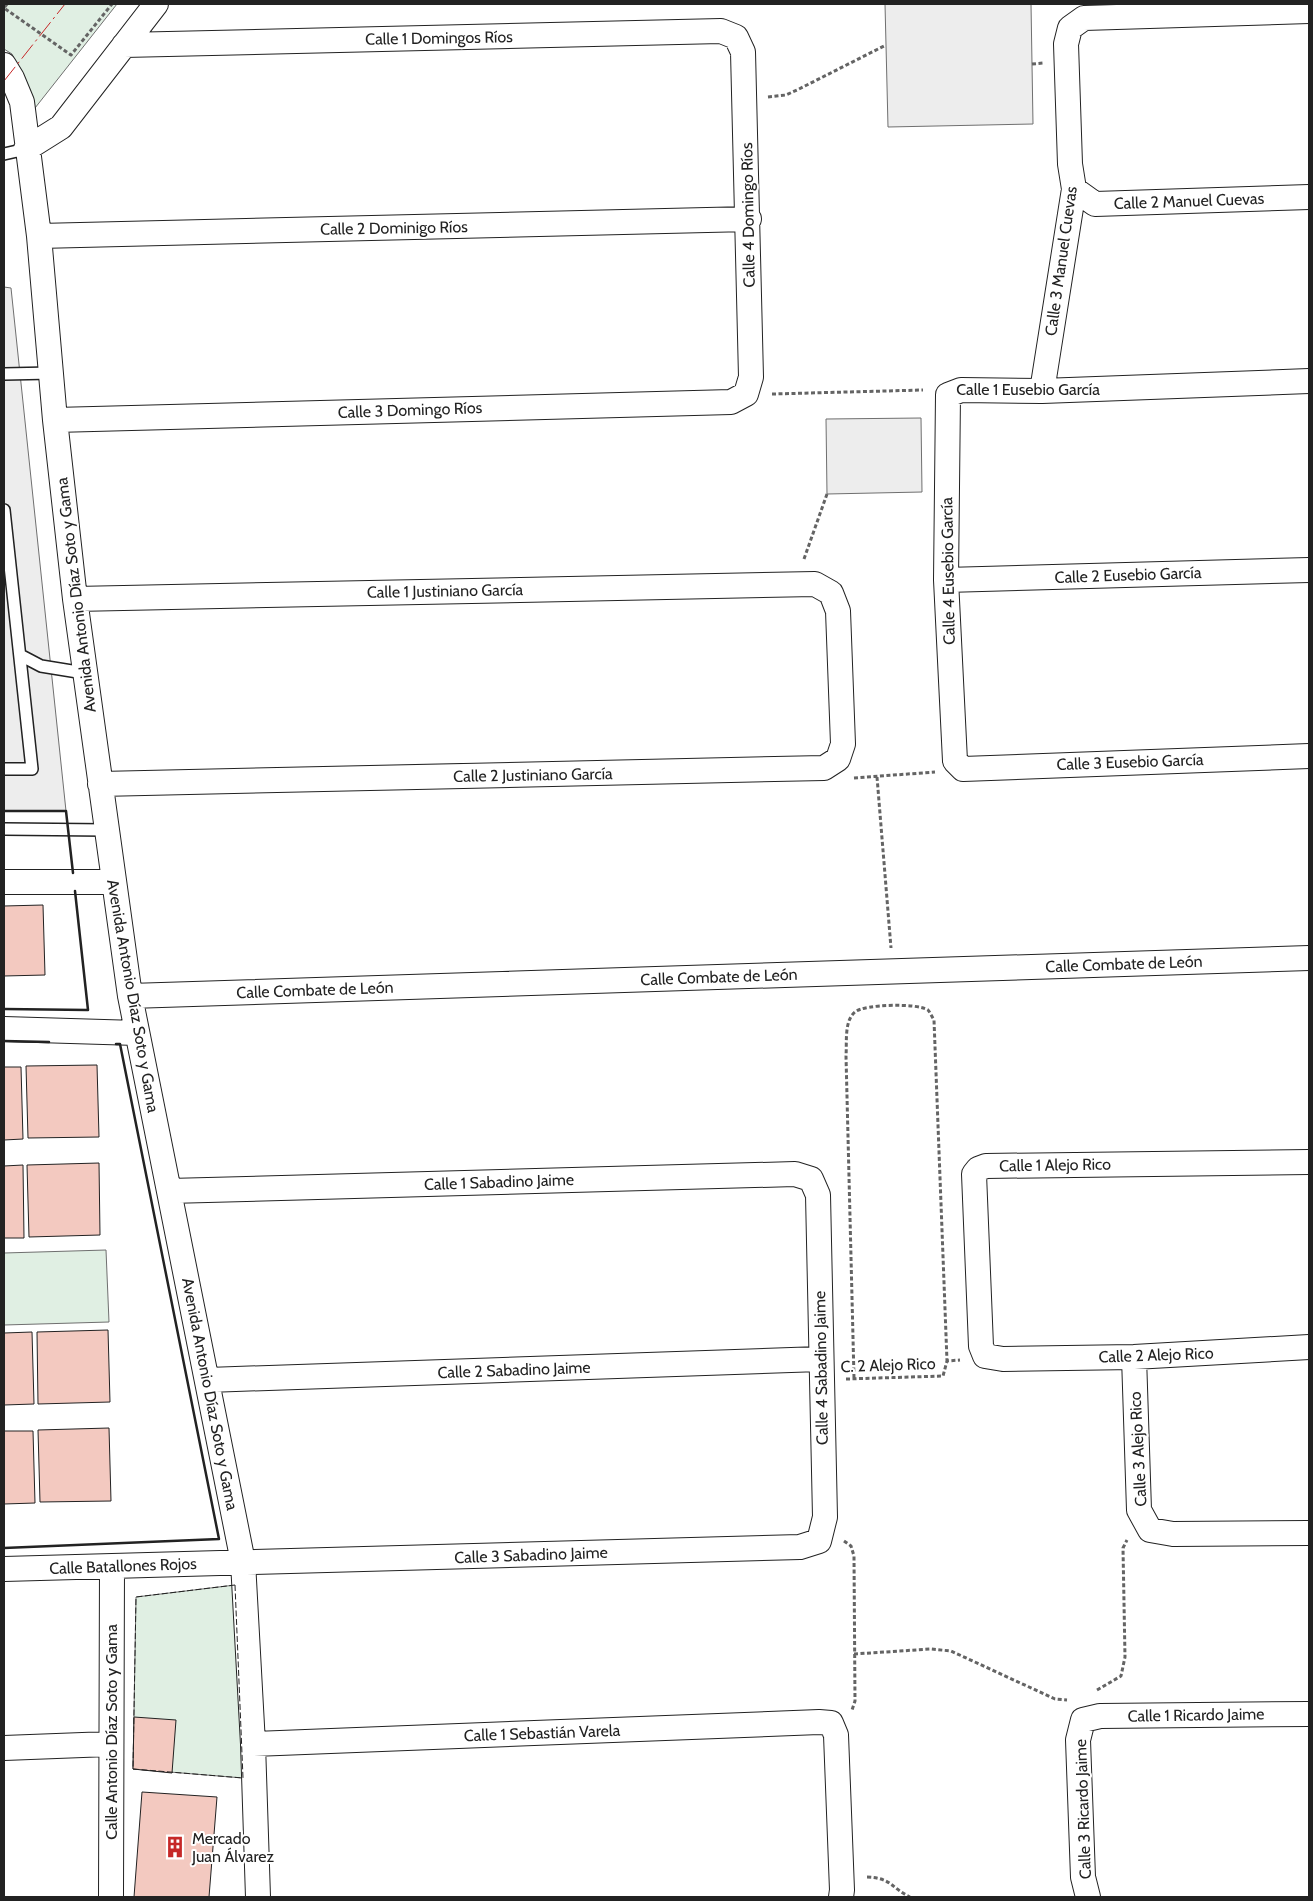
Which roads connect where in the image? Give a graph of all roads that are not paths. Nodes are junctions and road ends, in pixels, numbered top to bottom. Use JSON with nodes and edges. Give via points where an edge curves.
{"nodes":[{"id":1,"x":156,"y":4,"type":"edge"},
{"id":2,"x":1309,"y":11,"type":"edge"},
{"id":3,"x":124,"y":45,"type":"junction"},
{"id":4,"x":743,"y":52,"type":"joint"},
{"id":5,"x":4,"y":65,"type":"edge"},
{"id":6,"x":26,"y":149,"type":"junction"},
{"id":7,"x":4,"y":154,"type":"edge"},
{"id":8,"x":1074,"y":189,"type":"junction"},
{"id":9,"x":1309,"y":197,"type":"edge"},
{"id":10,"x":749,"y":219,"type":"junction"},
{"id":11,"x":39,"y":236,"type":"junction"},
{"id":12,"x":52,"y":373,"type":"junction"},
{"id":13,"x":4,"y":374,"type":"edge"},
{"id":14,"x":1309,"y":381,"type":"edge"},
{"id":15,"x":748,"y":386,"type":"joint"},
{"id":16,"x":961,"y":390,"type":"joint"},
{"id":17,"x":1042,"y":391,"type":"junction"},
{"id":18,"x":55,"y":420,"type":"junction"},
{"id":19,"x":4,"y":510,"type":"edge"},
{"id":20,"x":1309,"y":570,"type":"edge"},
{"id":21,"x":946,"y":580,"type":"junction"},
{"id":22,"x":75,"y":599,"type":"junction"},
{"id":23,"x":20,"y":655,"type":"junction"},
{"id":24,"x":84,"y":673,"type":"junction"},
{"id":25,"x":1309,"y":756,"type":"edge"},
{"id":26,"x":959,"y":765,"type":"joint"},
{"id":27,"x":824,"y":768,"type":"joint"},
{"id":28,"x":4,"y":769,"type":"edge"},
{"id":29,"x":100,"y":784,"type":"junction"},
{"id":30,"x":4,"y":829,"type":"edge"},
{"id":31,"x":106,"y":830,"type":"junction"},
{"id":32,"x":4,"y":882,"type":"edge"},
{"id":33,"x":113,"y":882,"type":"junction"},
{"id":34,"x":1309,"y":958,"type":"edge"},
{"id":35,"x":130,"y":996,"type":"junction"},
{"id":36,"x":4,"y":1029,"type":"edge"},
{"id":37,"x":137,"y":1033,"type":"junction"},
{"id":38,"x":1309,"y":1162,"type":"edge"},
{"id":39,"x":169,"y":1191,"type":"junction"},
{"id":40,"x":818,"y":1195,"type":"joint"},
{"id":41,"x":1309,"y":1347,"type":"edge"},
{"id":42,"x":1134,"y":1357,"type":"junction"},
{"id":43,"x":1003,"y":1359,"type":"joint"},
{"id":44,"x":821,"y":1370,"type":"junction"},
{"id":45,"x":208,"y":1380,"type":"junction"},
{"id":46,"x":1309,"y":1533,"type":"edge"},
{"id":47,"x":818,"y":1541,"type":"joint"},
{"id":48,"x":243,"y":1562,"type":"junction"},
{"id":49,"x":112,"y":1567,"type":"junction"},
{"id":50,"x":4,"y":1569,"type":"edge"},
{"id":51,"x":1309,"y":1714,"type":"edge"},
{"id":52,"x":1082,"y":1720,"type":"joint"},
{"id":53,"x":109,"y":1744,"type":"junction"},
{"id":54,"x":253,"y":1744,"type":"junction"},
{"id":55,"x":4,"y":1748,"type":"edge"},
{"id":56,"x":841,"y":1887,"type":"edge"},
{"id":57,"x":111,"y":1897,"type":"edge"},
{"id":58,"x":258,"y":1897,"type":"edge"},
{"id":59,"x":1088,"y":1897,"type":"edge"}],
"edges":[{"from":1,"to":3,"type":"street"},
{"from":2,"to":8,"type":"street","name":"Calle 3 Manuel Cuevas","via":[[1084,18],[1070,28],[1066,44],[1070,164]]},
{"from":3,"to":4,"type":"street","name":"Calle 1 Domingos Ríos","via":[[721,31],[736,37]]},
{"from":3,"to":6,"type":"street","via":[[61,127]]},
{"from":4,"to":10,"type":"street","name":"Calle 4 Domingo Ríos"},
{"from":5,"to":6,"type":"street","name":"Avenida Antonio Díaz Soto y Gama","via":[[22,102]]},
{"from":6,"to":7,"type":"lane"},
{"from":6,"to":11,"type":"street","name":"Avenida Antonio Díaz Soto y Gama"},
{"from":8,"to":9,"type":"street","name":"Calle 2 Manuel Cuevas","via":[[1095,204]]},
{"from":8,"to":17,"type":"street","name":"Calle 3 Manuel Cuevas"},
{"from":10,"to":11,"type":"street","name":"Calle 2 Dominigo Ríos"},
{"from":10,"to":15,"type":"street","name":"Calle 4 Domingo Ríos"},
{"from":11,"to":12,"type":"street","name":"Avenida Antonio Díaz Soto y Gama"},
{"from":12,"to":13,"type":"lane"},
{"from":12,"to":18,"type":"street","name":"Avenida Antonio Díaz Soto y Gama"},
{"from":14,"to":17,"type":"street","name":"Calle 1 Eusebio García"},
{"from":15,"to":18,"type":"street","name":"Calle 3 Domingo Ríos","via":[[730,402]]},
{"from":16,"to":17,"type":"street","name":"Calle 1 Eusebio García"},
{"from":16,"to":21,"type":"street","name":"Calle 4 Eusebio García","via":[[948,396]]},
{"from":18,"to":22,"type":"street","name":"Avenida Antonio Díaz Soto y Gama"},
{"from":19,"to":23,"type":"lane"},
{"from":20,"to":21,"type":"street","name":"Calle 2 Eusebio García"},
{"from":21,"to":26,"type":"street","name":"Calle 4 Eusebio García"},
{"from":22,"to":24,"type":"street","name":"Avenida Antonio Díaz Soto y Gama"},
{"from":22,"to":27,"type":"street","name":"Calle 1 Justiniano García","via":[[805,584],[831,593],[838,611],[843,744],[838,759]]},
{"from":23,"to":24,"type":"lane","via":[[41,666]]},
{"from":23,"to":28,"type":"lane","via":[[32,769]]},
{"from":24,"to":29,"type":"street","name":"Avenida Antonio Díaz Soto y Gama"},
{"from":25,"to":26,"type":"street","name":"Calle 3 Eusebio García"},
{"from":27,"to":29,"type":"street","name":"Calle 2 Justiniano García"},
{"from":29,"to":31,"type":"street","name":"Avenida Antonio Díaz Soto y Gama"},
{"from":30,"to":31,"type":"lane"},
{"from":31,"to":33,"type":"street","name":"Avenida Antonio Díaz Soto y Gama"},
{"from":32,"to":33,"type":"street"},
{"from":33,"to":35,"type":"street","name":"Avenida Antonio Díaz Soto y Gama"},
{"from":34,"to":35,"type":"street","name":"Calle Combate de León"},
{"from":35,"to":37,"type":"street","name":"Avenida Antonio Díaz Soto y Gama"},
{"from":36,"to":37,"type":"street"},
{"from":37,"to":39,"type":"street","name":"Avenida Antonio Díaz Soto y Gama"},
{"from":38,"to":43,"type":"street","name":"Calle 1 Alejo Rico","via":[[986,1166],[978,1169],[974,1174],[981,1346],[985,1356]]},
{"from":39,"to":40,"type":"street","name":"Calle 1 Sabadino Jaime","via":[[795,1174],[811,1179]]},
{"from":39,"to":45,"type":"street","name":"Avenida Antonio Díaz Soto y Gama"},
{"from":40,"to":44,"type":"street","name":"Calle 4 Sabadino Jaime"},
{"from":41,"to":42,"type":"street","name":"Calle 2 Alejo Rico"},
{"from":42,"to":43,"type":"street","name":"Calle 2 Alejo Rico"},
{"from":42,"to":46,"type":"street","name":"Calle 3 Alejo Rico","via":[[1139,1510],[1150,1530],[1173,1534]]},
{"from":44,"to":45,"type":"street","name":"Calle 2 Sabadino Jaime"},
{"from":44,"to":47,"type":"street","name":"Calle 4 Sabadino Jaime","via":[[825,1518]]},
{"from":45,"to":48,"type":"street","name":"Avenida Antonio Díaz Soto y Gama"},
{"from":47,"to":48,"type":"street","name":"Calle 3 Sabadino Jaime","via":[[800,1548]]},
{"from":48,"to":49,"type":"street","name":"Calle Batallones Rojos"},
{"from":48,"to":54,"type":"street","name":"Avenida Antonio Díaz Soto y Gama"},
{"from":49,"to":50,"type":"street","name":"Calle Batallones Rojos"},
{"from":49,"to":53,"type":"street","name":"Calle Antonio Díaz Soto y Gama"},
{"from":51,"to":52,"type":"street","name":"Calle 1 Ricardo Jaime","via":[[1100,1716]]},
{"from":52,"to":59,"type":"street","name":"Calle 3 Ricardo Jaime","via":[[1078,1740],[1083,1877]]},
{"from":53,"to":55,"type":"street"},
{"from":53,"to":57,"type":"street","name":"Calle Antonio Díaz Soto y Gama"},
{"from":54,"to":56,"type":"street","name":"Calle 1 Sebastián Varela","via":[[831,1723],[836,1736]]},
{"from":54,"to":58,"type":"street","name":"Avenida Antonio Díaz Soto y Gama"}]}
